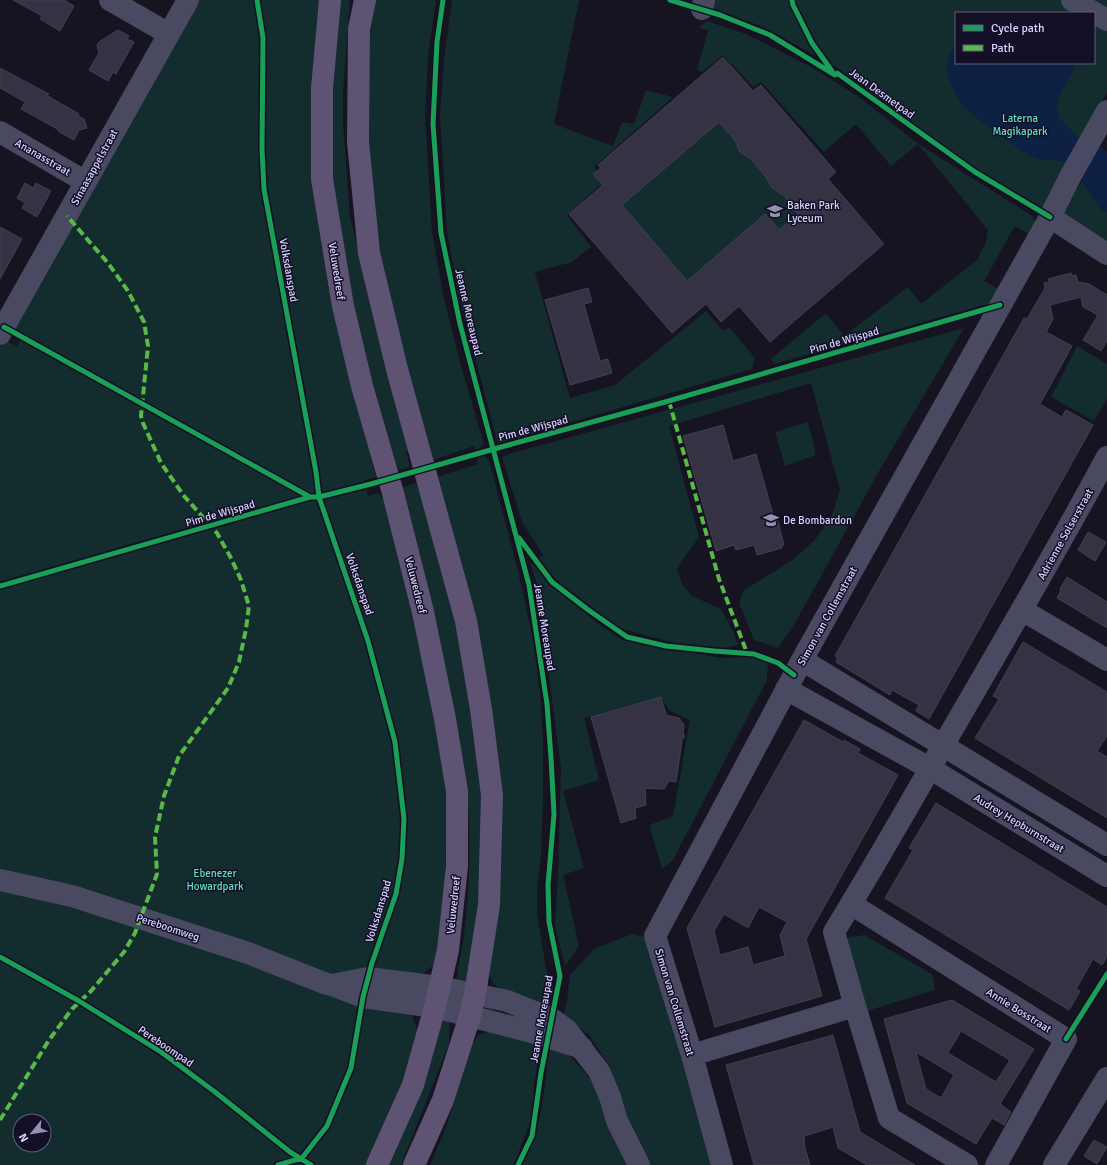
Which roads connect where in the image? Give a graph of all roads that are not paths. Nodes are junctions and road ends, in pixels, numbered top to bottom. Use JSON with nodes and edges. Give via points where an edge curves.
{"nodes":[{"id":1,"x":110,"y":0,"type":"edge"},
{"id":2,"x":188,"y":0,"type":"edge"},
{"id":3,"x":330,"y":0,"type":"edge"},
{"id":4,"x":365,"y":0,"type":"edge"},
{"id":5,"x":1072,"y":0,"type":"edge"},
{"id":6,"x":1093,"y":12,"type":"edge"},
{"id":7,"x":1095,"y":13,"type":"edge"},
{"id":8,"x":1107,"y":20,"type":"edge"},
{"id":9,"x":169,"y":34,"type":"junction"},
{"id":10,"x":1107,"y":111,"type":"edge"},
{"id":11,"x":0,"y":132,"type":"edge"},
{"id":12,"x":86,"y":182,"type":"junction"},
{"id":13,"x":1050,"y":217,"type":"junction"},
{"id":14,"x":1107,"y":254,"type":"edge"},
{"id":15,"x":2,"y":327,"type":"edge"},
{"id":16,"x":1107,"y":458,"type":"edge"},
{"id":17,"x":1022,"y":610,"type":"junction"},
{"id":18,"x":802,"y":660,"type":"junction"},
{"id":19,"x":1107,"y":660,"type":"edge"},
{"id":20,"x":786,"y":689,"type":"junction"},
{"id":21,"x":943,"y":746,"type":"junction"},
{"id":22,"x":931,"y":769,"type":"junction"},
{"id":23,"x":1107,"y":844,"type":"edge"},
{"id":24,"x":1107,"y":876,"type":"edge"},
{"id":25,"x":0,"y":880,"type":"edge"},
{"id":26,"x":851,"y":904,"type":"junction"},
{"id":27,"x":475,"y":994,"type":"junction"},
{"id":28,"x":438,"y":997,"type":"junction"},
{"id":29,"x":855,"y":1006,"type":"junction"},
{"id":30,"x":470,"y":1016,"type":"junction"},
{"id":31,"x":582,"y":1048,"type":"junction"},
{"id":32,"x":692,"y":1055,"type":"junction"},
{"id":33,"x":1107,"y":1078,"type":"edge"},
{"id":34,"x":377,"y":1165,"type":"edge"},
{"id":35,"x":414,"y":1165,"type":"edge"},
{"id":36,"x":639,"y":1165,"type":"edge"},
{"id":37,"x":722,"y":1165,"type":"edge"},
{"id":38,"x":967,"y":1165,"type":"edge"},
{"id":39,"x":996,"y":1165,"type":"edge"},
{"id":40,"x":1054,"y":1165,"type":"edge"}],
"edges":[{"from":1,"to":9,"type":"street"},
{"from":2,"to":9,"type":"street","name":"Sinaasappelstraat"},
{"from":3,"to":28,"type":"main road","name":"Veluwedreef","via":[[322,88],[322,179],[342,306],[423,612],[457,791],[457,866],[448,950]]},
{"from":4,"to":27,"type":"main road","via":[[359,28],[358,142],[369,253],[395,362],[466,621],[492,795],[489,905]]},
{"from":5,"to":6,"type":"street"},
{"from":7,"to":8,"type":"street"},
{"from":9,"to":12,"type":"street","name":"Sinaasappelstraat"},
{"from":10,"to":13,"type":"street","name":"Simon van Collemstraat"},
{"from":11,"to":12,"type":"street","name":"Ananasstraat"},
{"from":12,"to":15,"type":"street","name":"Sinaasappelstraat"},
{"from":13,"to":14,"type":"street"},
{"from":13,"to":18,"type":"street","name":"Simon van Collemstraat"},
{"from":16,"to":17,"type":"street","name":"Adrienne Solserstraat"},
{"from":17,"to":19,"type":"street"},
{"from":17,"to":21,"type":"street","name":"Adrienne Solserstraat"},
{"from":18,"to":20,"type":"street","name":"Simon van Collemstraat"},
{"from":18,"to":21,"type":"street"},
{"from":20,"to":22,"type":"street","name":"Audrey Hepburnstraat"},
{"from":20,"to":32,"type":"street","name":"Simon van Collemstraat","via":[[655,936]]},
{"from":21,"to":22,"type":"street"},
{"from":21,"to":23,"type":"street"},
{"from":22,"to":24,"type":"street","name":"Audrey Hepburnstraat"},
{"from":22,"to":26,"type":"street"},
{"from":25,"to":28,"type":"street","name":"Pereboomweg","via":[[72,896],[248,953],[324,983],[332,985],[368,978]]},
{"from":26,"to":29,"type":"street","via":[[834,932]]},
{"from":26,"to":39,"type":"street","name":"Annie Bosstraat","via":[[1066,1039]]},
{"from":27,"to":28,"type":"street","name":"Pereboomweg"},
{"from":27,"to":30,"type":"main road"},
{"from":27,"to":31,"type":"street","name":"Pereboomweg","via":[[507,1001],[552,1019],[567,1030]]},
{"from":28,"to":30,"type":"street"},
{"from":28,"to":34,"type":"main road","name":"Veluwedreef","via":[[413,1085]]},
{"from":29,"to":32,"type":"street"},
{"from":29,"to":38,"type":"street","via":[[889,1118]]},
{"from":30,"to":31,"type":"street"},
{"from":30,"to":35,"type":"main road","via":[[443,1100]]},
{"from":31,"to":36,"type":"street","name":"Pereboomweg","via":[[599,1071],[617,1121]]},
{"from":32,"to":37,"type":"street","name":"Simon van Collemstraat"},
{"from":33,"to":40,"type":"street"}]}
